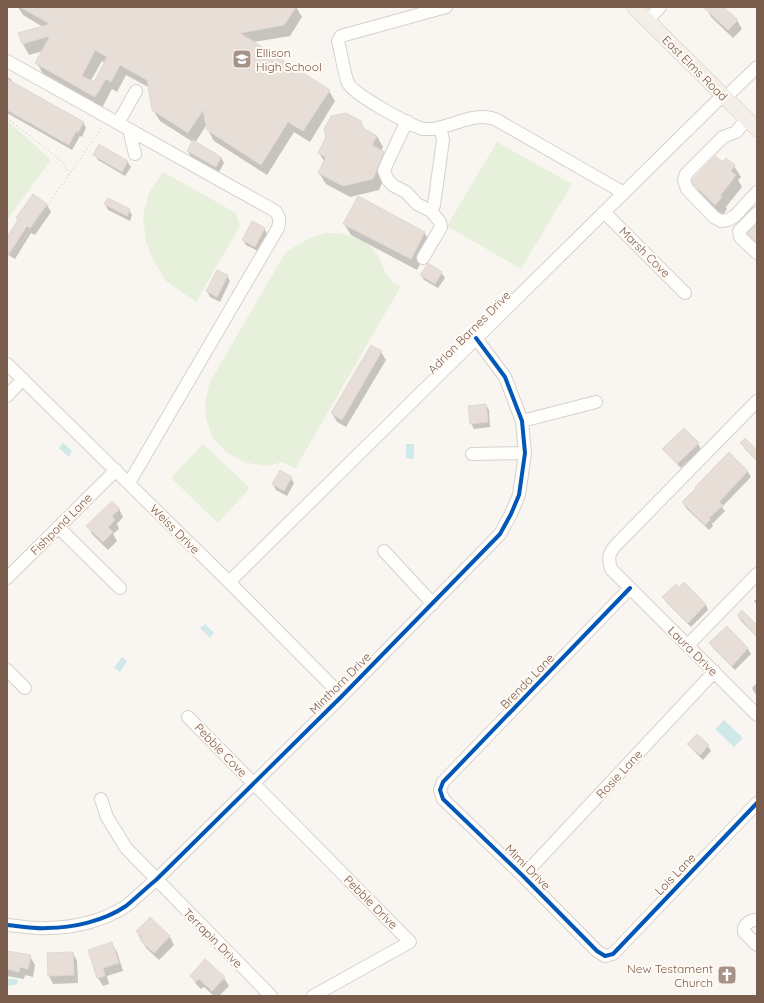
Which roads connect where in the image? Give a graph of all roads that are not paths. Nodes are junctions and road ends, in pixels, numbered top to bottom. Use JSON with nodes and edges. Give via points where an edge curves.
{"nodes":[{"id":1,"x":446,"y":7,"type":"edge"},
{"id":2,"x":634,"y":7,"type":"edge"},
{"id":3,"x":660,"y":7,"type":"edge"},
{"id":4,"x":648,"y":20,"type":"junction"},
{"id":5,"x":7,"y":61,"type":"edge"},
{"id":6,"x":757,"y":67,"type":"edge"},
{"id":7,"x":136,"y":91,"type":"dead end"},
{"id":8,"x":724,"y":97,"type":"junction"},
{"id":9,"x":114,"y":120,"type":"junction"},
{"id":10,"x":407,"y":121,"type":"junction"},
{"id":11,"x":752,"y":124,"type":"edge"},
{"id":12,"x":440,"y":127,"type":"junction"},
{"id":13,"x":129,"y":129,"type":"junction"},
{"id":14,"x":135,"y":154,"type":"dead end"},
{"id":15,"x":757,"y":192,"type":"edge"},
{"id":16,"x":624,"y":193,"type":"junction"},
{"id":17,"x":431,"y":211,"type":"junction"},
{"id":18,"x":604,"y":212,"type":"junction"},
{"id":19,"x":757,"y":213,"type":"edge"},
{"id":20,"x":757,"y":253,"type":"edge"},
{"id":21,"x":423,"y":258,"type":"dead end"},
{"id":22,"x":685,"y":293,"type":"dead end"},
{"id":23,"x":476,"y":338,"type":"junction"},
{"id":24,"x":7,"y":364,"type":"edge"},
{"id":25,"x":23,"y":379,"type":"junction"},
{"id":26,"x":7,"y":396,"type":"edge"},
{"id":27,"x":757,"y":401,"type":"edge"},
{"id":28,"x":596,"y":402,"type":"dead end"},
{"id":29,"x":522,"y":420,"type":"junction"},
{"id":30,"x":525,"y":453,"type":"junction"},
{"id":31,"x":472,"y":454,"type":"dead end"},
{"id":32,"x":116,"y":470,"type":"junction"},
{"id":33,"x":129,"y":483,"type":"junction"},
{"id":34,"x":58,"y":527,"type":"junction"},
{"id":35,"x":384,"y":551,"type":"dead end"},
{"id":36,"x":757,"y":574,"type":"edge"},
{"id":37,"x":7,"y":578,"type":"edge"},
{"id":38,"x":229,"y":582,"type":"junction"},
{"id":39,"x":120,"y":588,"type":"dead end"},
{"id":40,"x":630,"y":588,"type":"junction"},
{"id":41,"x":433,"y":604,"type":"junction"},
{"id":42,"x":688,"y":645,"type":"junction"},
{"id":43,"x":7,"y":670,"type":"edge"},
{"id":44,"x":714,"y":672,"type":"junction"},
{"id":45,"x":25,"y":688,"type":"dead end"},
{"id":46,"x":342,"y":696,"type":"junction"},
{"id":47,"x":757,"y":715,"type":"edge"},
{"id":48,"x":188,"y":717,"type":"dead end"},
{"id":49,"x":253,"y":783,"type":"junction"},
{"id":50,"x":440,"y":790,"type":"joint"},
{"id":51,"x":101,"y":799,"type":"dead end"},
{"id":52,"x":757,"y":803,"type":"edge"},
{"id":53,"x":523,"y":876,"type":"junction"},
{"id":54,"x":156,"y":880,"type":"junction"},
{"id":55,"x":757,"y":920,"type":"edge"},
{"id":56,"x":7,"y":925,"type":"edge"},
{"id":57,"x":757,"y":945,"type":"edge"},
{"id":58,"x":605,"y":956,"type":"joint"},
{"id":59,"x":271,"y":996,"type":"edge"},
{"id":60,"x":313,"y":996,"type":"edge"}],
"edges":[{"from":1,"to":10,"type":"street","via":[[341,36],[338,41],[348,83],[365,98]]},
{"from":2,"to":4,"type":"main road","name":"East Elms Road"},
{"from":3,"to":4,"type":"street"},
{"from":4,"to":8,"type":"main road","name":"East Elms Road"},
{"from":5,"to":9,"type":"street"},
{"from":6,"to":8,"type":"street","name":"Adrian Barnes Drive"},
{"from":7,"to":9,"type":"street"},
{"from":8,"to":11,"type":"main road","name":"East Elms Road"},
{"from":8,"to":16,"type":"street","name":"Adrian Barnes Drive"},
{"from":9,"to":13,"type":"street"},
{"from":10,"to":12,"type":"street","via":[[425,129]]},
{"from":10,"to":17,"type":"street","via":[[384,172],[394,186],[406,192],[417,204]]},
{"from":11,"to":15,"type":"street","via":[[723,137],[686,174],[684,180],[687,189],[721,221],[735,216]]},
{"from":12,"to":16,"type":"street","via":[[480,116],[495,119]]},
{"from":12,"to":17,"type":"street","via":[[443,140]]},
{"from":13,"to":14,"type":"street"},
{"from":13,"to":33,"type":"street","via":[[275,211],[280,222]]},
{"from":16,"to":18,"type":"street","name":"Adrian Barnes Drive"},
{"from":17,"to":21,"type":"street","via":[[441,227]]},
{"from":18,"to":22,"type":"street","name":"Marsh Cove"},
{"from":18,"to":23,"type":"street","name":"Adrian Barnes Drive"},
{"from":19,"to":20,"type":"street","via":[[739,231],[741,238]]},
{"from":23,"to":29,"type":"street","name":"Minthorn Drive","via":[[505,377]]},
{"from":23,"to":38,"type":"street","name":"Adrian Barnes Drive"},
{"from":24,"to":25,"type":"street","name":"Weiss Drive"},
{"from":25,"to":26,"type":"street"},
{"from":25,"to":32,"type":"street","name":"Weiss Drive"},
{"from":27,"to":40,"type":"street","via":[[610,551],[608,557],[611,570]]},
{"from":28,"to":29,"type":"street"},
{"from":29,"to":30,"type":"street","name":"Minthorn Drive"},
{"from":30,"to":31,"type":"street"},
{"from":30,"to":41,"type":"street","name":"Minthorn Drive","via":[[519,495],[500,534]]},
{"from":32,"to":33,"type":"street","name":"Weiss Drive"},
{"from":32,"to":34,"type":"street","name":"Fishpond Lane"},
{"from":33,"to":38,"type":"street","name":"Weiss Drive"},
{"from":34,"to":37,"type":"street","name":"Fishpond Lane"},
{"from":34,"to":39,"type":"street"},
{"from":35,"to":41,"type":"street"},
{"from":36,"to":42,"type":"street"},
{"from":38,"to":46,"type":"street","name":"Weiss Drive"},
{"from":40,"to":42,"type":"street","name":"Laura Drive"},
{"from":40,"to":50,"type":"street","name":"Brenda Lane","via":[[443,782]]},
{"from":41,"to":46,"type":"street","name":"Minthorn Drive"},
{"from":42,"to":44,"type":"street","name":"Laura Drive"},
{"from":43,"to":45,"type":"street"},
{"from":44,"to":47,"type":"street","name":"Laura Drive"},
{"from":44,"to":53,"type":"street","name":"Rosie Lane"},
{"from":46,"to":49,"type":"street","name":"Minthorn Drive"},
{"from":48,"to":49,"type":"street","name":"Pebble Cove"},
{"from":49,"to":54,"type":"street","name":"Minthorn Drive"},
{"from":49,"to":60,"type":"street","name":"Pebble Drive","via":[[410,942]]},
{"from":50,"to":53,"type":"street","name":"Mimi Drive","via":[[443,799]]},
{"from":51,"to":54,"type":"street","name":"Terrapin Drive","via":[[107,817],[126,848]]},
{"from":52,"to":58,"type":"street","name":"Lois Lane","via":[[613,954]]},
{"from":53,"to":58,"type":"street","name":"Mimi Drive","via":[[597,951]]},
{"from":54,"to":56,"type":"street","name":"Minthorn Drive","via":[[125,906],[90,922],[46,928]]},
{"from":54,"to":59,"type":"street","name":"Terrapin Drive"},
{"from":55,"to":57,"type":"street","via":[[750,921],[744,928],[744,932]]}]}
